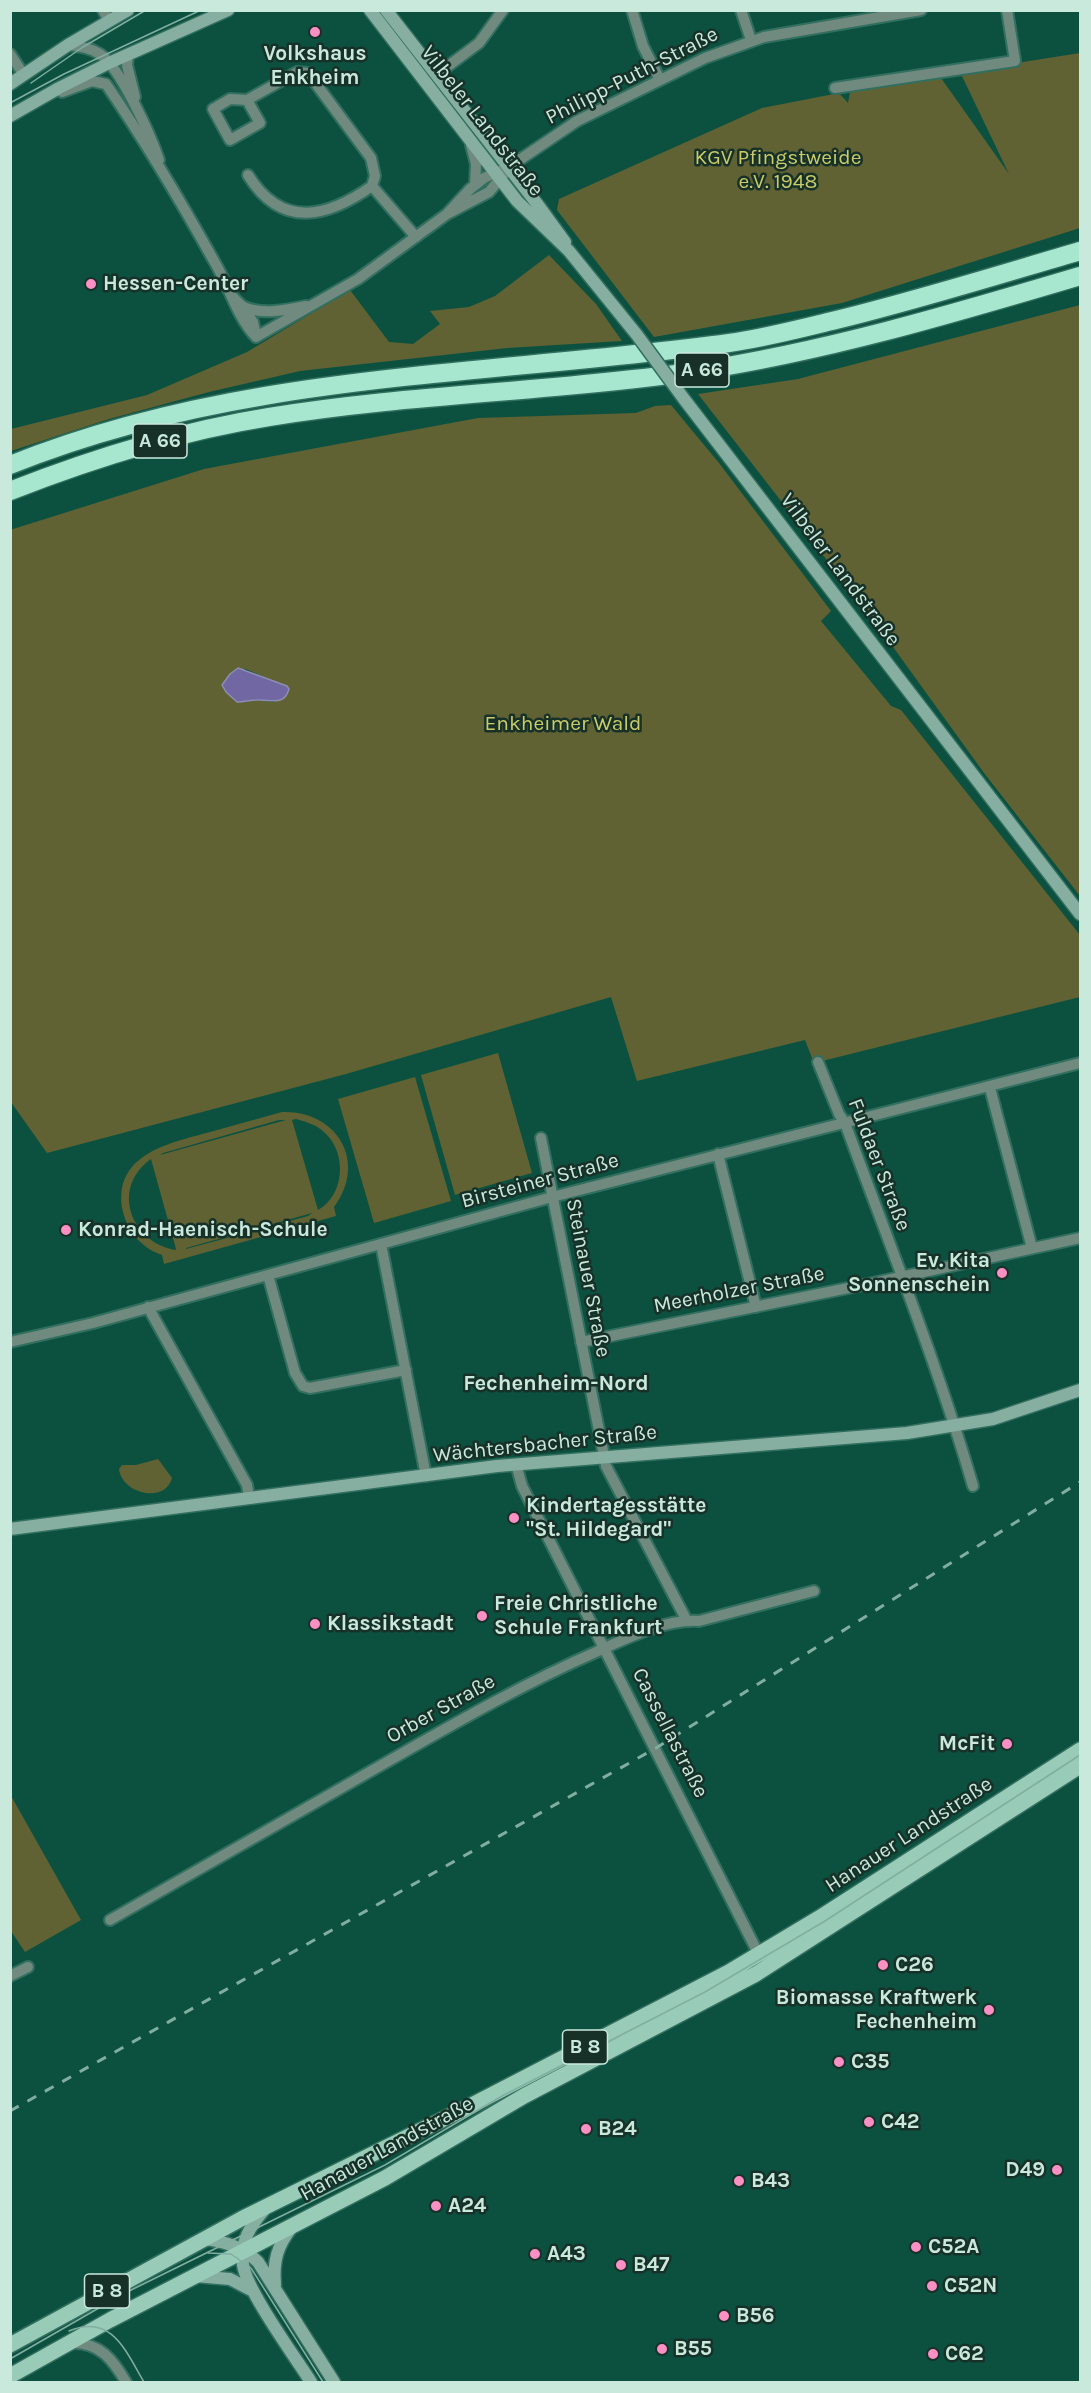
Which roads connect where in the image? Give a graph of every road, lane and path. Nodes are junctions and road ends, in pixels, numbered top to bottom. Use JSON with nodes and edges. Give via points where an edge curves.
{"nodes":[{"id":1,"x":128,"y":10,"type":"edge"},
{"id":2,"x":228,"y":10,"type":"edge"},
{"id":3,"x":370,"y":10,"type":"edge"},
{"id":4,"x":386,"y":10,"type":"edge"},
{"id":5,"x":503,"y":10,"type":"edge"},
{"id":6,"x":632,"y":10,"type":"edge"},
{"id":7,"x":741,"y":10,"type":"edge"},
{"id":8,"x":921,"y":10,"type":"edge"},
{"id":9,"x":1007,"y":10,"type":"edge"},
{"id":10,"x":106,"y":16,"type":"edge"},
{"id":11,"x":751,"y":40,"type":"junction"},
{"id":12,"x":68,"y":45,"type":"junction"},
{"id":13,"x":10,"y":54,"type":"edge"},
{"id":14,"x":128,"y":55,"type":"junction"},
{"id":15,"x":109,"y":63,"type":"junction"},
{"id":16,"x":24,"y":75,"type":"junction"},
{"id":17,"x":436,"y":75,"type":"junction"},
{"id":18,"x":660,"y":80,"type":"junction"},
{"id":19,"x":10,"y":84,"type":"edge"},
{"id":20,"x":835,"y":88,"type":"dead end"},
{"id":21,"x":248,"y":100,"type":"junction"},
{"id":22,"x":11,"y":115,"type":"edge"},
{"id":23,"x":142,"y":120,"type":"junction"},
{"id":24,"x":468,"y":136,"type":"junction"},
{"id":25,"x":509,"y":167,"type":"junction"},
{"id":26,"x":162,"y":168,"type":"junction"},
{"id":27,"x":248,"y":175,"type":"dead end"},
{"id":28,"x":498,"y":176,"type":"junction"},
{"id":29,"x":475,"y":185,"type":"junction"},
{"id":30,"x":372,"y":186,"type":"junction"},
{"id":31,"x":489,"y":192,"type":"junction"},
{"id":32,"x":517,"y":201,"type":"junction"},
{"id":33,"x":447,"y":214,"type":"junction"},
{"id":34,"x":416,"y":237,"type":"junction"},
{"id":35,"x":569,"y":251,"type":"junction"},
{"id":36,"x":1080,"y":251,"type":"edge"},
{"id":37,"x":1080,"y":276,"type":"edge"},
{"id":38,"x":232,"y":296,"type":"junction"},
{"id":39,"x":318,"y":303,"type":"junction"},
{"id":40,"x":243,"y":306,"type":"junction"},
{"id":41,"x":256,"y":337,"type":"junction"},
{"id":42,"x":10,"y":465,"type":"edge"},
{"id":43,"x":10,"y":491,"type":"edge"},
{"id":44,"x":1080,"y":914,"type":"edge"},
{"id":45,"x":818,"y":1062,"type":"dead end"},
{"id":46,"x":1080,"y":1064,"type":"edge"},
{"id":47,"x":990,"y":1088,"type":"junction"},
{"id":48,"x":845,"y":1123,"type":"junction"},
{"id":49,"x":541,"y":1138,"type":"dead end"},
{"id":50,"x":718,"y":1154,"type":"junction"},
{"id":51,"x":552,"y":1197,"type":"junction"},
{"id":52,"x":1080,"y":1238,"type":"edge"},
{"id":53,"x":381,"y":1244,"type":"junction"},
{"id":54,"x":1032,"y":1248,"type":"junction"},
{"id":55,"x":268,"y":1275,"type":"junction"},
{"id":56,"x":901,"y":1276,"type":"junction"},
{"id":57,"x":756,"y":1307,"type":"junction"},
{"id":58,"x":148,"y":1308,"type":"junction"},
{"id":59,"x":10,"y":1342,"type":"edge"},
{"id":60,"x":581,"y":1342,"type":"junction"},
{"id":61,"x":406,"y":1370,"type":"junction"},
{"id":62,"x":1080,"y":1390,"type":"edge"},
{"id":63,"x":955,"y":1426,"type":"junction"},
{"id":64,"x":604,"y":1457,"type":"junction"},
{"id":65,"x":516,"y":1464,"type":"junction"},
{"id":66,"x":426,"y":1476,"type":"junction"},
{"id":67,"x":973,"y":1486,"type":"dead end"},
{"id":68,"x":249,"y":1497,"type":"junction"},
{"id":69,"x":10,"y":1529,"type":"edge"},
{"id":70,"x":814,"y":1591,"type":"dead end"},
{"id":71,"x":687,"y":1621,"type":"junction"},
{"id":72,"x":605,"y":1647,"type":"junction"},
{"id":73,"x":1080,"y":1750,"type":"edge"},
{"id":74,"x":1080,"y":1766,"type":"edge"},
{"id":75,"x":111,"y":1920,"type":"dead end"},
{"id":76,"x":759,"y":1954,"type":"junction"},
{"id":77,"x":784,"y":1957,"type":"junction"},
{"id":78,"x":28,"y":1967,"type":"dead end"},
{"id":79,"x":10,"y":1976,"type":"edge"},
{"id":80,"x":269,"y":2205,"type":"junction"},
{"id":81,"x":292,"y":2226,"type":"junction"},
{"id":82,"x":204,"y":2238,"type":"junction"},
{"id":83,"x":243,"y":2251,"type":"junction"},
{"id":84,"x":194,"y":2276,"type":"junction"},
{"id":85,"x":276,"y":2289,"type":"junction"},
{"id":86,"x":254,"y":2292,"type":"junction"},
{"id":87,"x":68,"y":2344,"type":"junction"},
{"id":88,"x":10,"y":2345,"type":"edge"},
{"id":89,"x":10,"y":2376,"type":"edge"},
{"id":90,"x":126,"y":2382,"type":"edge"},
{"id":91,"x":310,"y":2382,"type":"edge"},
{"id":92,"x":334,"y":2382,"type":"edge"}],
"edges":[{"from":1,"to":10,"type":"main road"},
{"from":2,"to":14,"type":"main road"},
{"from":3,"to":24,"type":"main road","name":"Vilbeler Landstraße"},
{"from":4,"to":17,"type":"main road","name":"Vilbeler Landstraße"},
{"from":5,"to":17,"type":"street","via":[[479,43]]},
{"from":6,"to":18,"type":"street","via":[[643,46]]},
{"from":7,"to":11,"type":"street"},
{"from":8,"to":11,"type":"street","name":"Philipp-Puth-Straße"},
{"from":9,"to":20,"type":"street","via":[[1015,61]]},
{"from":10,"to":12,"type":"main road"},
{"from":11,"to":18,"type":"street","name":"Philipp-Puth-Straße"},
{"from":12,"to":15,"type":"street","via":[[96,52]]},
{"from":12,"to":16,"type":"main road"},
{"from":13,"to":16,"type":"street"},
{"from":14,"to":15,"type":"main road"},
{"from":14,"to":23,"type":"street"},
{"from":15,"to":22,"type":"main road"},
{"from":15,"to":23,"type":"street"},
{"from":16,"to":19,"type":"main road"},
{"from":17,"to":25,"type":"main road","name":"Vilbeler Landstraße"},
{"from":18,"to":25,"type":"street","name":"Philipp-Puth-Straße","via":[[577,121]]},
{"from":21,"to":21,"type":"street","via":[[230,99],[213,109],[230,140],[260,123]]},
{"from":21,"to":30,"type":"street","via":[[297,72],[308,73],[371,158],[375,176]]},
{"from":22,"to":26,"type":"street","via":[[92,81],[106,84]]},
{"from":23,"to":26,"type":"street"},
{"from":24,"to":28,"type":"main road","name":"Vilbeler Landstraße"},
{"from":24,"to":29,"type":"street","via":[[476,159]]},
{"from":25,"to":28,"type":"street"},
{"from":25,"to":35,"type":"main road","name":"Vilbeler Landstraße","via":[[559,231]]},
{"from":26,"to":38,"type":"street"},
{"from":27,"to":30,"type":"street","via":[[272,201],[304,213],[341,206]]},
{"from":28,"to":29,"type":"street"},
{"from":28,"to":31,"type":"street"},
{"from":28,"to":32,"type":"main road","name":"Vilbeler Landstraße"},
{"from":29,"to":33,"type":"street"},
{"from":30,"to":34,"type":"street"},
{"from":31,"to":32,"type":"street"},
{"from":31,"to":33,"type":"street"},
{"from":32,"to":35,"type":"main road","name":"Vilbeler Landstraße"},
{"from":33,"to":34,"type":"street"},
{"from":34,"to":39,"type":"street"},
{"from":35,"to":44,"type":"main road","name":"Vilbeler Landstraße","bridge":true},
{"from":36,"to":42,"type":"highway","number":"A 66","via":[[911,301],[733,343],[272,394],[124,425]]},
{"from":37,"to":43,"type":"highway","number":"A 66","via":[[867,336],[735,365],[268,417],[140,446]]},
{"from":38,"to":40,"type":"street"},
{"from":38,"to":41,"type":"street","via":[[237,311]]},
{"from":39,"to":40,"type":"street","via":[[277,311]]},
{"from":39,"to":41,"type":"street"},
{"from":40,"to":41,"type":"street","via":[[253,322]]},
{"from":45,"to":48,"type":"street","name":"Fuldaer Straße"},
{"from":46,"to":47,"type":"street","name":"Birsteiner Straße"},
{"from":47,"to":48,"type":"street","name":"Birsteiner Straße"},
{"from":47,"to":54,"type":"street"},
{"from":48,"to":50,"type":"street","name":"Birsteiner Straße"},
{"from":48,"to":56,"type":"street","name":"Fuldaer Straße"},
{"from":49,"to":51,"type":"street","name":"Steinauer Straße"},
{"from":50,"to":51,"type":"street","name":"Birsteiner Straße"},
{"from":50,"to":57,"type":"street"},
{"from":51,"to":53,"type":"street","name":"Birsteiner Straße"},
{"from":51,"to":60,"type":"street","name":"Steinauer Straße"},
{"from":52,"to":54,"type":"street","name":"Meerholzer Straße"},
{"from":53,"to":55,"type":"street","name":"Birsteiner Straße"},
{"from":53,"to":61,"type":"street"},
{"from":54,"to":56,"type":"street","name":"Meerholzer Straße"},
{"from":55,"to":58,"type":"street","name":"Birsteiner Straße"},
{"from":55,"to":61,"type":"street","via":[[295,1373],[303,1386],[310,1388]]},
{"from":56,"to":57,"type":"street","name":"Meerholzer Straße"},
{"from":56,"to":63,"type":"street","name":"Fuldaer Straße"},
{"from":57,"to":60,"type":"street","name":"Meerholzer Straße"},
{"from":58,"to":59,"type":"street","name":"Birsteiner Straße"},
{"from":58,"to":68,"type":"street","via":[[247,1485]]},
{"from":60,"to":64,"type":"street","name":"Steinauer Straße"},
{"from":61,"to":66,"type":"street"},
{"from":62,"to":63,"type":"main road","name":"Wächtersbacher Straße","via":[[1015,1412]]},
{"from":63,"to":64,"type":"main road","name":"Wächtersbacher Straße"},
{"from":63,"to":67,"type":"street","name":"Fuldaer Straße"},
{"from":64,"to":65,"type":"main road","name":"Wächtersbacher Straße"},
{"from":64,"to":71,"type":"street","name":"Steinauer Straße"},
{"from":65,"to":66,"type":"main road","name":"Wächtersbacher Straße"},
{"from":65,"to":72,"type":"street","name":"Cassellastraße","via":[[522,1486]]},
{"from":66,"to":68,"type":"main road","name":"Wächtersbacher Straße"},
{"from":68,"to":69,"type":"main road","name":"Wächtersbacher Straße"},
{"from":70,"to":71,"type":"street","name":"Orber Straße","via":[[699,1622]]},
{"from":71,"to":72,"type":"street","name":"Orber Straße"},
{"from":72,"to":75,"type":"street","name":"Orber Straße","via":[[484,1706]]},
{"from":72,"to":76,"type":"street","name":"Cassellastraße"},
{"from":73,"to":76,"type":"main road","name":"Hanauer Landstraße","number":"B 8"},
{"from":74,"to":77,"type":"main road","name":"Hanauer Landstraße","number":"B 8"},
{"from":76,"to":77,"type":"street","via":[[772,1959]]},
{"from":76,"to":80,"type":"main road","name":"Hanauer Landstraße","number":"B 8","via":[[586,2047]]},
{"from":77,"to":81,"type":"main road","name":"Hanauer Landstraße","number":"B 8","via":[[710,2000],[524,2096],[412,2164]]},
{"from":78,"to":79,"type":"street"},
{"from":80,"to":82,"type":"main road","name":"Hanauer Landstraße","number":"B 8"},
{"from":80,"to":83,"type":"main road","via":[[247,2232]]},
{"from":81,"to":83,"type":"main road","name":"Hanauer Landstraße","number":"B 8"},
{"from":81,"to":85,"type":"main road","via":[[274,2260]]},
{"from":82,"to":83,"type":"main road"},
{"from":82,"to":88,"type":"main road","name":"Hanauer Landstraße","number":"B 8"},
{"from":83,"to":84,"type":"main road","name":"Hanauer Landstraße","number":"B 8"},
{"from":83,"to":85,"type":"main road","via":[[258,2262]]},
{"from":83,"to":86,"type":"main road","via":[[244,2270]]},
{"from":84,"to":86,"type":"main road","via":[[230,2279]]},
{"from":84,"to":87,"type":"main road","name":"Hanauer Landstraße","number":"B 8"},
{"from":85,"to":92,"type":"main road"},
{"from":86,"to":91,"type":"main road"},
{"from":87,"to":89,"type":"main road","name":"Hanauer Landstraße","number":"B 8"},
{"from":87,"to":90,"type":"street","via":[[95,2347],[115,2364]]}]}
